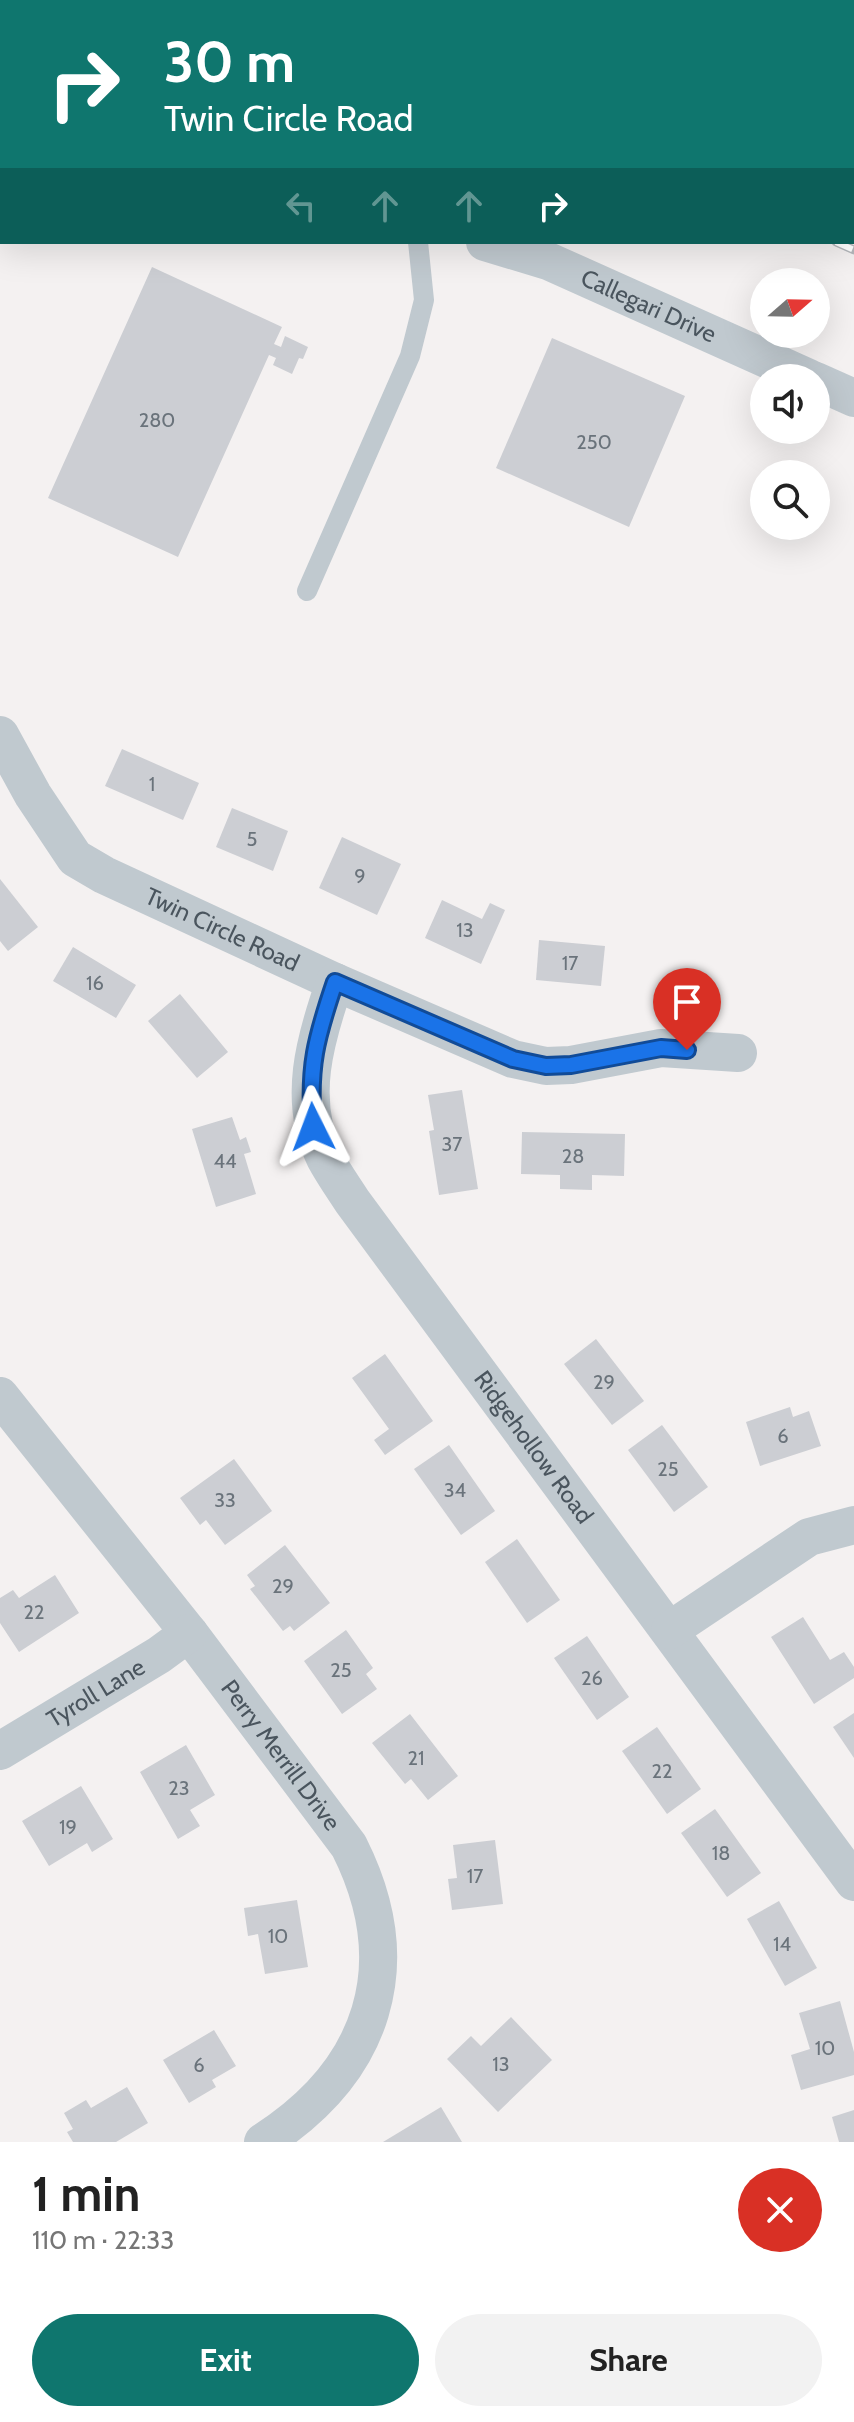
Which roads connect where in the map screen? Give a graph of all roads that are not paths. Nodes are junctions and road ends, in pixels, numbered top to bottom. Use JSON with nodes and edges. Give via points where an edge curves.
{"nodes":[{"id":1,"x":418,"y":244,"type":"edge"},
{"id":2,"x":492,"y":244,"type":"edge"},
{"id":3,"x":778,"y":364,"type":"edge"},
{"id":4,"x":830,"y":387,"type":"edge"},
{"id":5,"x":854,"y":398,"type":"edge"},
{"id":6,"x":307,"y":591,"type":"dead end"},
{"id":7,"x":0,"y":735,"type":"edge"},
{"id":8,"x":335,"y":982,"type":"junction"},
{"id":9,"x":738,"y":1053,"type":"dead end"},
{"id":10,"x":0,"y":1396,"type":"edge"},
{"id":11,"x":854,"y":1525,"type":"edge"},
{"id":12,"x":670,"y":1630,"type":"junction"},
{"id":13,"x":189,"y":1633,"type":"junction"},
{"id":14,"x":0,"y":1751,"type":"edge"},
{"id":15,"x":854,"y":1882,"type":"edge"},
{"id":16,"x":263,"y":2142,"type":"edge"}],
"edges":[{"from":1,"to":6,"type":"lane","via":[[424,300],[410,356]]},
{"from":2,"to":3,"type":"street","name":"Callegari Drive","via":[[548,261]]},
{"from":4,"to":5,"type":"street"},
{"from":7,"to":8,"type":"street","name":"Twin Circle Road","via":[[75,858]]},
{"from":8,"to":9,"type":"street","name":"Twin Circle Road","via":[[513,1059],[546,1066],[661,1048]]},
{"from":8,"to":12,"type":"street","name":"Ridgehollow Road","via":[[312,1063],[313,1127],[326,1159]]},
{"from":10,"to":13,"type":"street","name":"Perry Merrill Drive"},
{"from":11,"to":12,"type":"street","via":[[809,1537]]},
{"from":12,"to":15,"type":"street","name":"Ridgehollow Road"},
{"from":13,"to":14,"type":"street","name":"Tyroll Lane"},
{"from":13,"to":16,"type":"street","name":"Perry Merrill Drive","via":[[349,1846],[374,1907],[374,2001],[353,2055],[312,2106]]}]}
